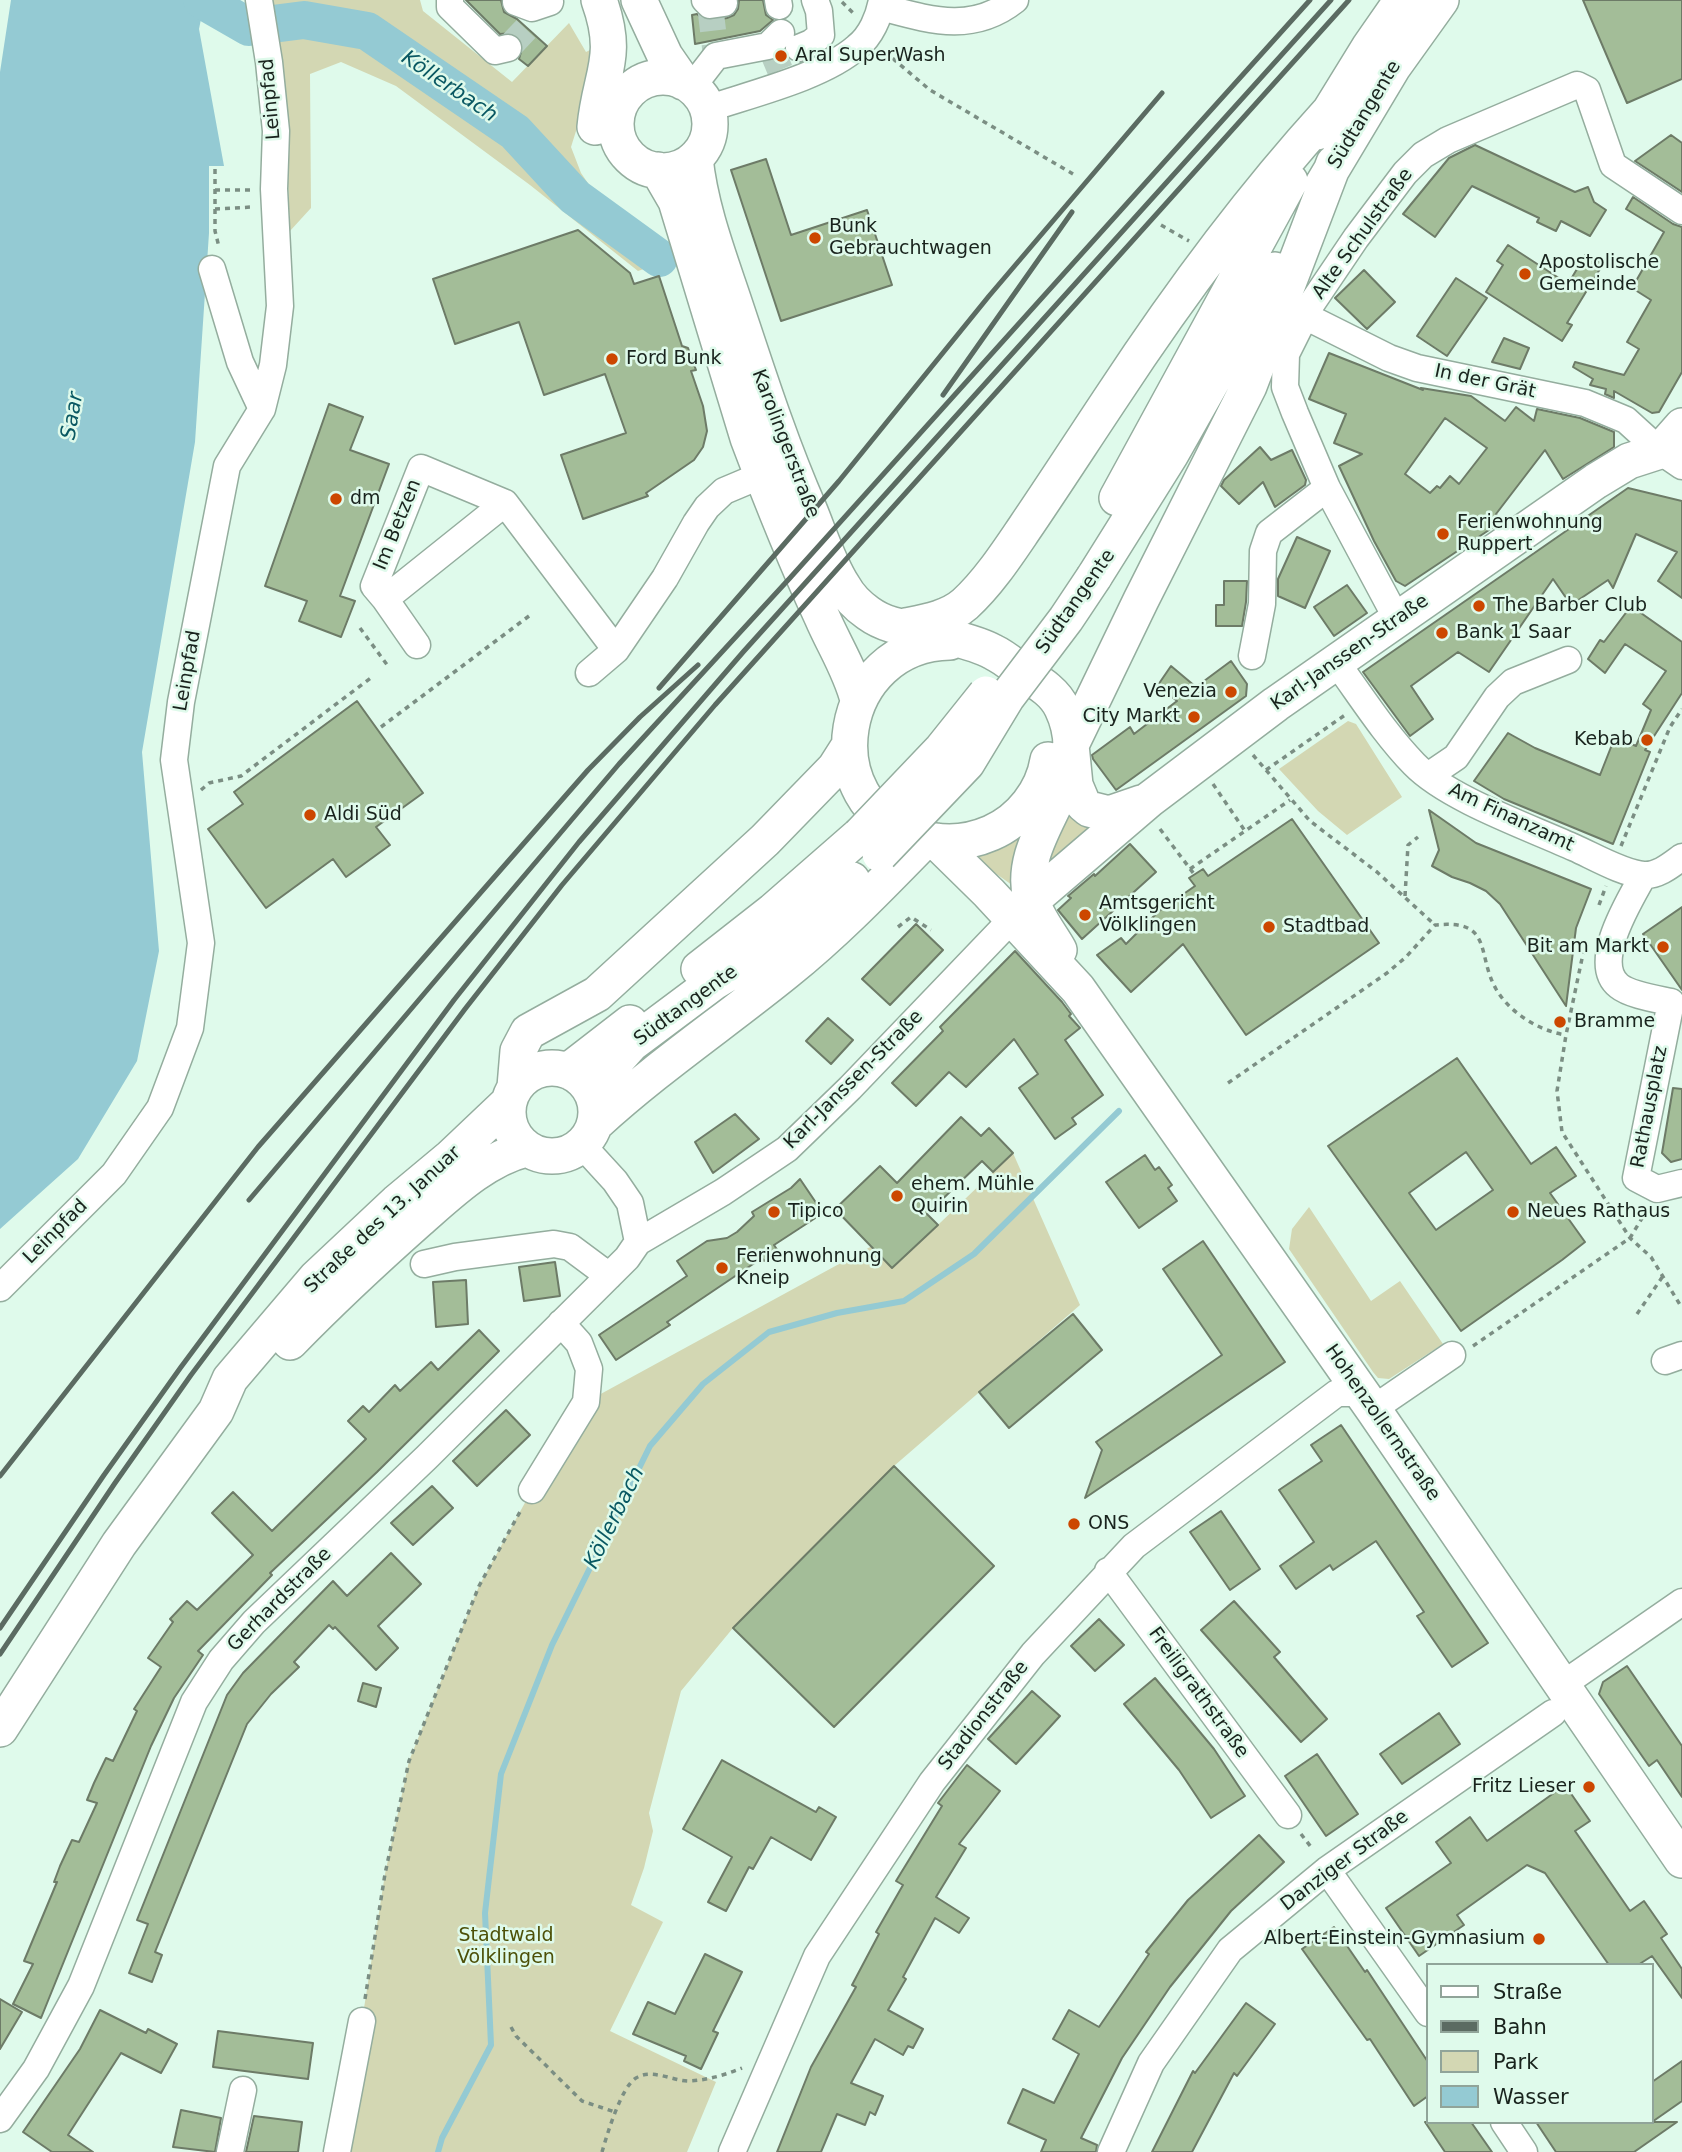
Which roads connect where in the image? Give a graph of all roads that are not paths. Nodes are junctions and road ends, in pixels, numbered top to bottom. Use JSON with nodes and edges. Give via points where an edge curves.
{"nodes":[{"id":1,"x":450,"y":0,"type":"edge"},
{"id":2,"x":599,"y":0,"type":"edge"},
{"id":3,"x":610,"y":0,"type":"edge"},
{"id":4,"x":639,"y":0,"type":"edge"},
{"id":5,"x":815,"y":0,"type":"edge"},
{"id":6,"x":1015,"y":0,"type":"edge"},
{"id":7,"x":1402,"y":0,"type":"edge"},
{"id":8,"x":1441,"y":0,"type":"edge"},
{"id":9,"x":550,"y":1,"type":"edge"},
{"id":10,"x":260,"y":2,"type":"edge"},
{"id":11,"x":516,"y":2,"type":"dead end"},
{"id":12,"x":882,"y":3,"type":"edge"},
{"id":13,"x":527,"y":28,"type":"tunnel mouth"},
{"id":14,"x":508,"y":48,"type":"dead end"},
{"id":15,"x":716,"y":55,"type":"junction"},
{"id":16,"x":763,"y":63,"type":"tunnel mouth"},
{"id":17,"x":629,"y":92,"type":"junction"},
{"id":18,"x":694,"y":93,"type":"junction"},
{"id":19,"x":1329,"y":112,"type":"junction"},
{"id":20,"x":695,"y":158,"type":"junction"},
{"id":21,"x":1335,"y":163,"type":"junction"},
{"id":22,"x":659,"y":170,"type":"junction"},
{"id":23,"x":1682,"y":211,"type":"edge"},
{"id":24,"x":689,"y":242,"type":"junction"},
{"id":25,"x":212,"y":269,"type":"dead end"},
{"id":26,"x":1304,"y":316,"type":"junction"},
{"id":27,"x":262,"y":409,"type":"junction"},
{"id":28,"x":1675,"y":448,"type":"edge"},
{"id":29,"x":762,"y":475,"type":"junction"},
{"id":30,"x":1327,"y":488,"type":"junction"},
{"id":31,"x":505,"y":503,"type":"junction"},
{"id":32,"x":1084,"y":571,"type":"junction"},
{"id":33,"x":384,"y":599,"type":"junction"},
{"id":34,"x":1397,"y":619,"type":"junction"},
{"id":35,"x":899,"y":628,"type":"junction"},
{"id":36,"x":418,"y":645,"type":"dead end"},
{"id":37,"x":973,"y":645,"type":"junction"},
{"id":38,"x":616,"y":650,"type":"junction"},
{"id":39,"x":1252,"y":656,"type":"dead end"},
{"id":40,"x":1568,"y":660,"type":"dead end"},
{"id":41,"x":1336,"y":662,"type":"junction"},
{"id":42,"x":1020,"y":670,"type":"junction"},
{"id":43,"x":589,"y":673,"type":"dead end"},
{"id":44,"x":858,"y":700,"type":"junction"},
{"id":45,"x":1072,"y":745,"type":"junction"},
{"id":46,"x":849,"y":746,"type":"junction"},
{"id":47,"x":1428,"y":776,"type":"junction"},
{"id":48,"x":1146,"y":802,"type":"junction"},
{"id":49,"x":931,"y":840,"type":"junction"},
{"id":50,"x":870,"y":844,"type":"junction"},
{"id":51,"x":1664,"y":867,"type":"edge"},
{"id":52,"x":1021,"y":910,"type":"junction"},
{"id":53,"x":568,"y":1070,"type":"junction"},
{"id":54,"x":512,"y":1095,"type":"junction"},
{"id":55,"x":591,"y":1125,"type":"junction"},
{"id":56,"x":526,"y":1149,"type":"junction"},
{"id":57,"x":1658,"y":1183,"type":"edge"},
{"id":58,"x":679,"y":1219,"type":"joint"},
{"id":59,"x":638,"y":1242,"type":"junction"},
{"id":60,"x":424,"y":1264,"type":"dead end"},
{"id":61,"x":609,"y":1276,"type":"junction"},
{"id":62,"x":0,"y":1288,"type":"edge"},
{"id":63,"x":561,"y":1323,"type":"junction"},
{"id":64,"x":1452,"y":1355,"type":"road end"},
{"id":65,"x":1372,"y":1408,"type":"junction"},
{"id":66,"x":216,"y":1411,"type":"junction"},
{"id":67,"x":532,"y":1490,"type":"road end"},
{"id":68,"x":1108,"y":1571,"type":"junction"},
{"id":69,"x":1682,"y":1602,"type":"edge"},
{"id":70,"x":1558,"y":1699,"type":"junction"},
{"id":71,"x":0,"y":1729,"type":"edge"},
{"id":72,"x":1287,"y":1815,"type":"dead end"},
{"id":73,"x":1682,"y":1860,"type":"edge"},
{"id":74,"x":1327,"y":1871,"type":"junction"},
{"id":75,"x":1426,"y":2010,"type":"edge"},
{"id":76,"x":362,"y":2021,"type":"road end"},
{"id":77,"x":243,"y":2090,"type":"dead end"},
{"id":78,"x":0,"y":2119,"type":"edge"},
{"id":79,"x":1505,"y":2124,"type":"edge"},
{"id":80,"x":230,"y":2152,"type":"edge"},
{"id":81,"x":337,"y":2152,"type":"edge"},
{"id":82,"x":732,"y":2152,"type":"edge"},
{"id":83,"x":1111,"y":2152,"type":"edge"},
{"id":84,"x":1524,"y":2152,"type":"edge"}],
"edges":[{"from":1,"to":14,"type":"street","via":[[450,7],[495,51]]},
{"from":2,"to":24,"type":"main road","via":[[608,26],[610,55],[595,125],[597,145],[612,167],[645,194],[670,229]]},
{"from":3,"to":17,"type":"main road","via":[[630,39]]},
{"from":4,"to":18,"type":"main road","via":[[665,56]]},
{"from":5,"to":15,"type":"street","via":[[821,34],[811,43],[790,41]]},
{"from":6,"to":12,"type":"street","via":[[999,13],[956,23]]},
{"from":7,"to":19,"type":"main road","name":"Südtangente"},
{"from":8,"to":21,"type":"main road","name":"Südtangente","via":[[1393,67]]},
{"from":9,"to":11,"type":"street","via":[[532,8]]},
{"from":9,"to":13,"type":"street"},
{"from":10,"to":27,"type":"street","name":"Leinpfad","via":[[276,131],[280,306]]},
{"from":12,"to":18,"type":"street","via":[[867,37],[839,59],[797,79]]},
{"from":15,"to":16,"type":"street","via":[[730,66]]},
{"from":15,"to":18,"type":"street"},
{"from":17,"to":18,"type":"main road","via":[[641,82],[673,78]]},
{"from":17,"to":22,"type":"main road","via":[[617,112],[620,144],[635,162]]},
{"from":18,"to":20,"type":"main road","via":[[709,120],[708,136]]},
{"from":19,"to":32,"type":"main road","name":"Südtangente","via":[[1137,464]]},
{"from":19,"to":35,"type":"main road","via":[[1277,169],[1181,296],[1003,559],[965,604],[950,614]]},
{"from":20,"to":22,"type":"main road","via":[[680,167]]},
{"from":20,"to":35,"type":"main road","name":"Karolingerstraße","via":[[709,228],[754,364],[836,573],[855,603],[884,624]]},
{"from":21,"to":32,"type":"main road","name":"Südtangente","via":[[1171,454]]},
{"from":21,"to":45,"type":"main road","via":[[1250,386]]},
{"from":22,"to":24,"type":"main road","name":"Karolingerstraße","via":[[676,201]]},
{"from":23,"to":26,"type":"street","name":"Alte Schulstraße","via":[[1613,165],[1587,90],[1577,85],[1423,155],[1356,238]]},
{"from":24,"to":29,"type":"main road","name":"Karolingerstraße"},
{"from":25,"to":27,"type":"street","via":[[240,362]]},
{"from":26,"to":28,"type":"street","name":"In der Grät","via":[[1417,368],[1585,402]]},
{"from":26,"to":30,"type":"street","name":"Alte Schulstraße","via":[[1286,354],[1284,387]]},
{"from":27,"to":62,"type":"street","name":"Leinpfad","via":[[227,466],[174,760],[201,943],[190,1028],[160,1108],[114,1174]]},
{"from":28,"to":34,"type":"main road","name":"Karl-Janssen-Straße","via":[[1629,461],[1609,473]]},
{"from":29,"to":38,"type":"street","via":[[724,491],[707,507]]},
{"from":29,"to":44,"type":"main road","name":"Karolingerstraße"},
{"from":30,"to":34,"type":"street","name":"Alte Schulstraße"},
{"from":30,"to":39,"type":"street","via":[[1269,533]]},
{"from":31,"to":33,"type":"street","name":"Im Betzen"},
{"from":31,"to":33,"type":"street","name":"Im Betzen","via":[[421,468],[374,586]]},
{"from":31,"to":38,"type":"street"},
{"from":32,"to":50,"type":"main road","name":"Südtangente","bridge":true,"via":[[1066,620],[1007,697],[967,763]]},
{"from":33,"to":36,"type":"street"},
{"from":34,"to":41,"type":"main road","name":"Karl-Janssen-Straße"},
{"from":35,"to":37,"type":"main road","name":"Karolingerstraße"},
{"from":37,"to":42,"type":"main road","name":"Karolingerstraße","via":[[994,652]]},
{"from":37,"to":44,"type":"main road","name":"Karolingerstraße","via":[[939,643],[903,654],[875,675]]},
{"from":38,"to":43,"type":"street"},
{"from":40,"to":47,"type":"street","via":[[1513,682],[1497,697],[1456,757]]},
{"from":41,"to":47,"type":"street","name":"Am Finanzamt","via":[[1414,765]]},
{"from":41,"to":48,"type":"main road","name":"Karl-Janssen-Straße"},
{"from":42,"to":45,"type":"main road","name":"Karolingerstraße","via":[[1062,707]]},
{"from":42,"to":49,"type":"main road","name":"Karolingerstraße","via":[[1040,698],[1048,722],[1050,751],[1043,779],[1024,809],[996,831],[967,841]]},
{"from":44,"to":46,"type":"main road","name":"Karolingerstraße"},
{"from":45,"to":48,"type":"main road","via":[[1075,785],[1088,810],[1118,813]]},
{"from":45,"to":52,"type":"main road","name":"Karolingerstraße","via":[[1065,783],[1029,865]]},
{"from":46,"to":49,"type":"main road","name":"Karolingerstraße","via":[[856,778],[868,801],[892,824]]},
{"from":46,"to":54,"type":"main road","via":[[835,768],[765,840],[597,994],[528,1031],[517,1051]]},
{"from":47,"to":51,"type":"street","name":"Am Finanzamt","via":[[1467,800],[1614,865]]},
{"from":48,"to":52,"type":"main road","name":"Karl-Janssen-Straße"},
{"from":49,"to":52,"type":"main road","via":[[989,893],[1006,898]]},
{"from":49,"to":55,"type":"main road","via":[[789,970]]},
{"from":50,"to":53,"type":"main road","name":"Südtangente","via":[[774,911]]},
{"from":50,"to":55,"type":"main road","name":"Südtangente","via":[[778,943],[714,982],[631,1044],[602,1081]]},
{"from":51,"to":57,"type":"street","name":"Rathausplatz","via":[[1619,922],[1607,955],[1618,986],[1671,1002]]},
{"from":52,"to":58,"type":"street","name":"Karl-Janssen-Straße","via":[[787,1149]]},
{"from":52,"to":65,"type":"main road","name":"Hohenzollernstraße","via":[[1066,960],[1078,989]]},
{"from":53,"to":54,"type":"main road","via":[[553,1068],[526,1075]]},
{"from":53,"to":55,"type":"main road","via":[[583,1080],[593,1095]]},
{"from":54,"to":56,"type":"main road","via":[[508,1113],[512,1131]]},
{"from":54,"to":66,"type":"main road","name":"Straße des 13. Januar","via":[[452,1157],[316,1278],[230,1379]]},
{"from":55,"to":56,"type":"main road","via":[[571,1152],[551,1157]]},
{"from":55,"to":59,"type":"street","via":[[615,1181],[630,1203]]},
{"from":56,"to":66,"type":"main road","name":"Straße des 13. Januar","via":[[502,1157],[450,1193],[335,1296],[244,1390]]},
{"from":58,"to":59,"type":"street","name":"Gerhardstraße"},
{"from":59,"to":61,"type":"street","name":"Gerhardstraße"},
{"from":60,"to":61,"type":"street","via":[[554,1244],[570,1247]]},
{"from":61,"to":63,"type":"street","name":"Gerhardstraße"},
{"from":63,"to":67,"type":"street","via":[[579,1343],[589,1370],[586,1402]]},
{"from":63,"to":78,"type":"street","name":"Gerhardstraße","via":[[254,1622],[221,1660],[194,1702],[81,1986],[36,2069]]},
{"from":64,"to":65,"type":"street"},
{"from":65,"to":68,"type":"street","name":"Stadionstraße","via":[[1337,1393],[1164,1521]]},
{"from":65,"to":70,"type":"main road","name":"Hohenzollernstraße"},
{"from":66,"to":71,"type":"main road","name":"Straße des 13. Januar","via":[[119,1544]]},
{"from":68,"to":72,"type":"street","name":"Freiligrathstraße"},
{"from":68,"to":82,"type":"street","name":"Stadionstraße","via":[[1033,1654],[932,1782],[817,1956]]},
{"from":69,"to":70,"type":"street","name":"Danziger Straße"},
{"from":70,"to":73,"type":"main road","name":"Hohenzollernstraße"},
{"from":70,"to":74,"type":"street","name":"Danziger Straße"},
{"from":74,"to":75,"type":"street"},
{"from":74,"to":83,"type":"street","name":"Danziger Straße","via":[[1230,1950],[1151,2063]]},
{"from":76,"to":81,"type":"street"},
{"from":77,"to":80,"type":"street"},
{"from":79,"to":84,"type":"street"}]}
